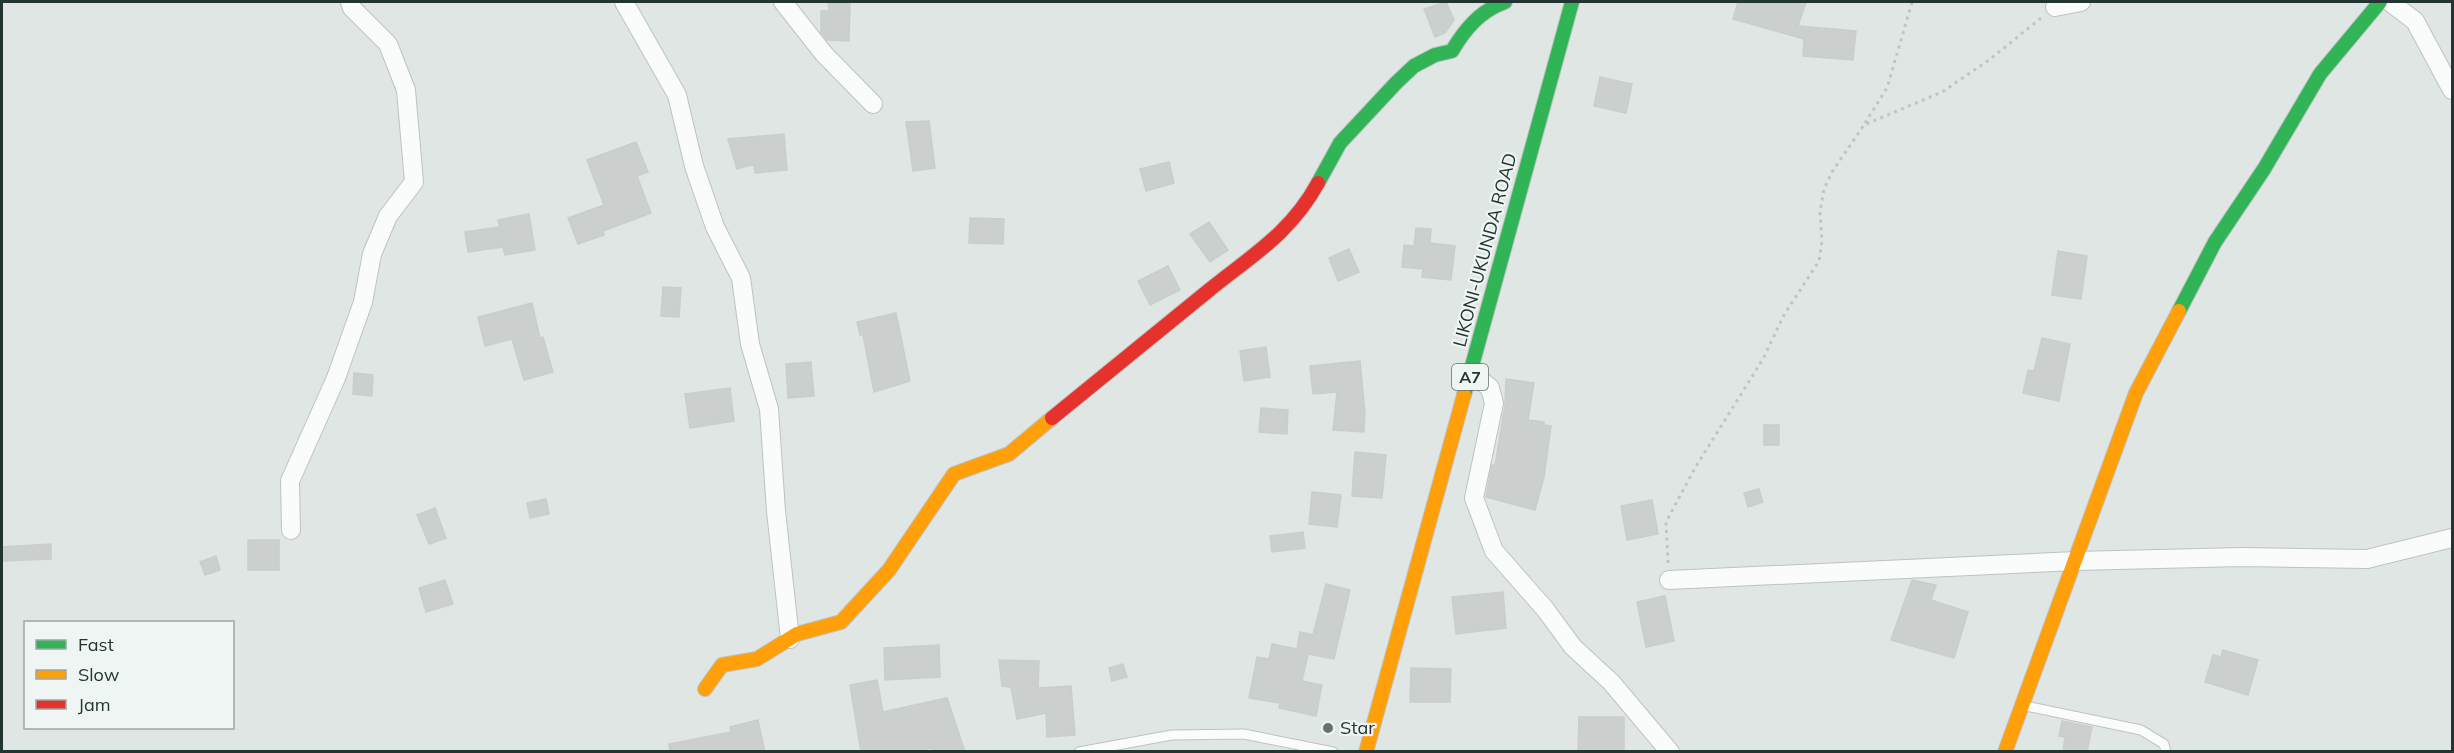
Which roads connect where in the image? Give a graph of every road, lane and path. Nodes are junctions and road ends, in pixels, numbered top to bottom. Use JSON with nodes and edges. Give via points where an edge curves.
{"nodes":[{"id":1,"x":350,"y":2,"type":"edge"},
{"id":2,"x":624,"y":2,"type":"edge"},
{"id":3,"x":783,"y":2,"type":"edge"},
{"id":4,"x":1505,"y":2,"type":"edge"},
{"id":5,"x":1572,"y":2,"type":"edge"},
{"id":6,"x":1912,"y":2,"type":"edge"},
{"id":7,"x":2081,"y":2,"type":"edge"},
{"id":8,"x":2380,"y":2,"type":"edge"},
{"id":9,"x":2390,"y":2,"type":"edge"},
{"id":10,"x":2055,"y":7,"type":"joint"},
{"id":11,"x":2452,"y":90,"type":"edge"},
{"id":12,"x":873,"y":104,"type":"dead end"},
{"id":13,"x":1864,"y":125,"type":"junction"},
{"id":14,"x":1471,"y":372,"type":"junction"},
{"id":15,"x":291,"y":530,"type":"dead end"},
{"id":16,"x":2452,"y":538,"type":"edge"},
{"id":17,"x":2076,"y":561,"type":"junction"},
{"id":18,"x":1669,"y":580,"type":"joint"},
{"id":19,"x":790,"y":639,"type":"junction"},
{"id":20,"x":705,"y":689,"type":"dead end"},
{"id":21,"x":2020,"y":705,"type":"junction"},
{"id":22,"x":1079,"y":752,"type":"edge"},
{"id":23,"x":1333,"y":752,"type":"edge"},
{"id":24,"x":1366,"y":752,"type":"edge"},
{"id":25,"x":1671,"y":752,"type":"edge"},
{"id":26,"x":2005,"y":752,"type":"edge"},
{"id":27,"x":2166,"y":752,"type":"edge"}],
"edges":[{"from":1,"to":15,"type":"street","via":[[388,44],[406,90],[414,182],[388,216],[372,254],[363,302],[348,345],[290,481]]},
{"from":2,"to":19,"type":"street","via":[[677,95],[715,227],[741,278],[750,344],[768,409]]},
{"from":3,"to":12,"type":"street","via":[[824,54]]},
{"from":4,"to":19,"type":"main road","via":[[1464,29],[1452,51],[1414,66],[1396,82],[1340,143],[1306,205],[1277,238],[1010,454],[954,474],[889,570],[841,622]]},
{"from":5,"to":14,"type":"main road","name":"LIKONI-UKUNDA ROAD","number":"A7"},
{"from":6,"to":13,"type":"path","via":[[1887,88]]},
{"from":7,"to":10,"type":"street"},
{"from":8,"to":17,"type":"main road","via":[[2320,74],[2215,242],[2136,393]]},
{"from":9,"to":11,"type":"street","via":[[2415,21]]},
{"from":10,"to":13,"type":"path","via":[[1942,92]]},
{"from":13,"to":18,"type":"path","via":[[1824,189],[1819,261],[1666,522]]},
{"from":14,"to":24,"type":"main road","name":"LIKONI-UKUNDA ROAD","number":"A7"},
{"from":14,"to":25,"type":"street","via":[[1490,388],[1494,403],[1474,498],[1494,551],[1573,647],[1611,682]]},
{"from":16,"to":17,"type":"street","via":[[2367,559]]},
{"from":17,"to":18,"type":"street"},
{"from":17,"to":21,"type":"main road"},
{"from":19,"to":20,"type":"main road","via":[[757,659],[722,665]]},
{"from":21,"to":26,"type":"main road"},
{"from":21,"to":27,"type":"lane","via":[[2141,730],[2164,744]]},
{"from":22,"to":23,"type":"lane","via":[[1172,735],[1244,734]]}]}
